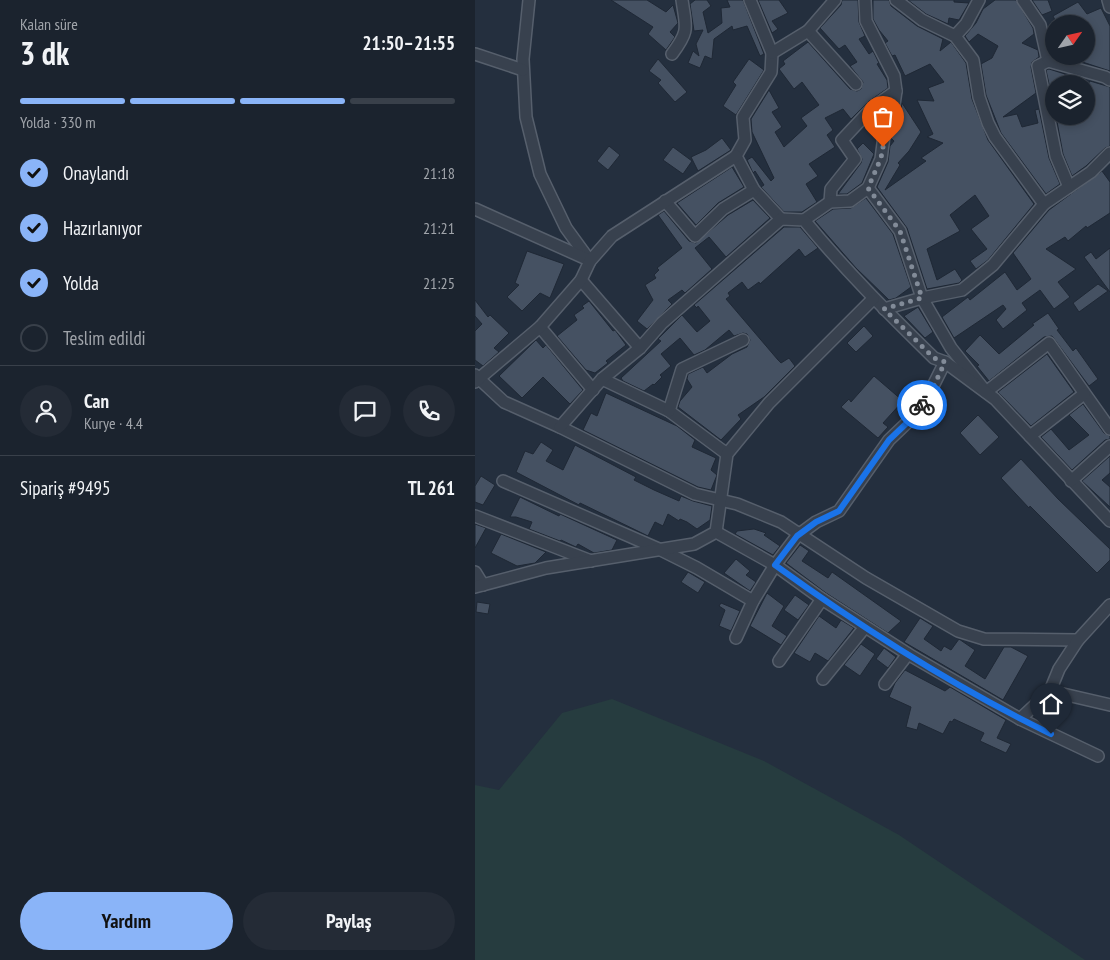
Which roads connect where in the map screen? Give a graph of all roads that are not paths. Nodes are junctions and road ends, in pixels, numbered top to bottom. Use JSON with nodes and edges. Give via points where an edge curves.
{"nodes":[{"id":1,"x":529,"y":0,"type":"edge"},
{"id":2,"x":682,"y":0,"type":"edge"},
{"id":3,"x":749,"y":0,"type":"edge"},
{"id":4,"x":835,"y":0,"type":"edge"},
{"id":5,"x":865,"y":0,"type":"edge"},
{"id":6,"x":896,"y":0,"type":"edge"},
{"id":7,"x":979,"y":0,"type":"edge"},
{"id":8,"x":1023,"y":0,"type":"edge"},
{"id":9,"x":1108,"y":0,"type":"edge"},
{"id":10,"x":1110,"y":7,"type":"edge"},
{"id":11,"x":808,"y":30,"type":"junction"},
{"id":12,"x":955,"y":36,"type":"junction"},
{"id":13,"x":1045,"y":49,"type":"edge"},
{"id":14,"x":772,"y":53,"type":"junction"},
{"id":15,"x":475,"y":54,"type":"edge"},
{"id":16,"x":672,"y":54,"type":"dead end"},
{"id":17,"x":1045,"y":62,"type":"edge"},
{"id":18,"x":1061,"y":65,"type":"edge"},
{"id":19,"x":523,"y":70,"type":"junction"},
{"id":20,"x":1110,"y":80,"type":"edge"},
{"id":21,"x":856,"y":84,"type":"dead end"},
{"id":22,"x":896,"y":91,"type":"junction"},
{"id":23,"x":1110,"y":153,"type":"edge"},
{"id":24,"x":736,"y":156,"type":"junction"},
{"id":25,"x":1069,"y":187,"type":"junction"},
{"id":26,"x":868,"y":188,"type":"junction"},
{"id":27,"x":754,"y":190,"type":"junction"},
{"id":28,"x":665,"y":201,"type":"junction"},
{"id":29,"x":830,"y":202,"type":"junction"},
{"id":30,"x":1044,"y":204,"type":"junction"},
{"id":31,"x":475,"y":209,"type":"edge"},
{"id":32,"x":781,"y":219,"type":"junction"},
{"id":33,"x":804,"y":220,"type":"junction"},
{"id":34,"x":591,"y":261,"type":"junction"},
{"id":35,"x":581,"y":280,"type":"junction"},
{"id":36,"x":922,"y":298,"type":"junction"},
{"id":37,"x":873,"y":299,"type":"junction"},
{"id":38,"x":884,"y":309,"type":"junction"},
{"id":39,"x":540,"y":327,"type":"junction"},
{"id":40,"x":743,"y":340,"type":"dead end"},
{"id":41,"x":640,"y":348,"type":"junction"},
{"id":42,"x":945,"y":362,"type":"junction"},
{"id":43,"x":477,"y":379,"type":"edge"},
{"id":44,"x":603,"y":379,"type":"junction"},
{"id":45,"x":593,"y":390,"type":"junction"},
{"id":46,"x":986,"y":392,"type":"junction"},
{"id":47,"x":1084,"y":394,"type":"junction"},
{"id":48,"x":669,"y":411,"type":"junction"},
{"id":49,"x":560,"y":427,"type":"junction"},
{"id":50,"x":1110,"y":429,"type":"edge"},
{"id":51,"x":1030,"y":436,"type":"junction"},
{"id":52,"x":1110,"y":446,"type":"edge"},
{"id":53,"x":727,"y":454,"type":"junction"},
{"id":54,"x":503,"y":481,"type":"dead end"},
{"id":55,"x":1071,"y":481,"type":"junction"},
{"id":56,"x":721,"y":501,"type":"junction"},
{"id":57,"x":475,"y":516,"type":"edge"},
{"id":58,"x":1109,"y":518,"type":"edge"},
{"id":59,"x":716,"y":532,"type":"junction"},
{"id":60,"x":800,"y":533,"type":"junction"},
{"id":61,"x":661,"y":550,"type":"junction"},
{"id":62,"x":593,"y":561,"type":"junction"},
{"id":63,"x":775,"y":565,"type":"junction"},
{"id":64,"x":475,"y":572,"type":"edge"},
{"id":65,"x":479,"y":586,"type":"edge"},
{"id":66,"x":822,"y":599,"type":"junction"},
{"id":67,"x":753,"y":601,"type":"junction"},
{"id":68,"x":1110,"y":605,"type":"edge"},
{"id":69,"x":865,"y":627,"type":"junction"},
{"id":70,"x":736,"y":638,"type":"dead end"},
{"id":71,"x":1078,"y":640,"type":"junction"},
{"id":72,"x":909,"y":654,"type":"junction"},
{"id":73,"x":779,"y":661,"type":"dead end"},
{"id":74,"x":823,"y":679,"type":"dead end"},
{"id":75,"x":885,"y":684,"type":"dead end"},
{"id":76,"x":1050,"y":690,"type":"junction"},
{"id":77,"x":1110,"y":705,"type":"edge"},
{"id":78,"x":1020,"y":719,"type":"junction"},
{"id":79,"x":1098,"y":756,"type":"dead end"}],
"edges":[{"from":1,"to":19,"type":"street"},
{"from":2,"to":16,"type":"street","via":[[686,31]]},
{"from":3,"to":14,"type":"street"},
{"from":4,"to":11,"type":"street"},
{"from":5,"to":22,"type":"street","via":[[866,21],[894,76]]},
{"from":6,"to":12,"type":"street","via":[[922,20]]},
{"from":7,"to":12,"type":"street"},
{"from":8,"to":13,"type":"street","via":[[1039,25]]},
{"from":9,"to":10,"type":"street"},
{"from":11,"to":14,"type":"street"},
{"from":11,"to":21,"type":"street"},
{"from":12,"to":30,"type":"street","via":[[973,60],[979,97],[995,137]]},
{"from":14,"to":24,"type":"street","via":[[771,72],[743,117],[745,140]]},
{"from":15,"to":19,"type":"street"},
{"from":17,"to":25,"type":"street","via":[[1038,66],[1056,156]]},
{"from":18,"to":20,"type":"street"},
{"from":19,"to":34,"type":"street","via":[[526,117],[540,174],[566,228]]},
{"from":22,"to":26,"type":"street","via":[[881,158]]},
{"from":22,"to":29,"type":"street","via":[[872,108],[842,140],[855,159],[831,189]]},
{"from":23,"to":25,"type":"street"},
{"from":24,"to":27,"type":"street"},
{"from":24,"to":28,"type":"street"},
{"from":25,"to":30,"type":"street"},
{"from":26,"to":29,"type":"street","via":[[850,201]]},
{"from":26,"to":36,"type":"street","via":[[900,231]]},
{"from":27,"to":28,"type":"street","via":[[723,209],[695,236]]},
{"from":27,"to":32,"type":"street"},
{"from":28,"to":34,"type":"street","via":[[612,236]]},
{"from":29,"to":33,"type":"street"},
{"from":30,"to":36,"type":"street","via":[[993,265],[962,290]]},
{"from":31,"to":34,"type":"street"},
{"from":32,"to":33,"type":"street"},
{"from":32,"to":41,"type":"street","via":[[662,323]]},
{"from":33,"to":37,"type":"street"},
{"from":34,"to":35,"type":"street"},
{"from":35,"to":39,"type":"street"},
{"from":35,"to":41,"type":"street"},
{"from":36,"to":38,"type":"street"},
{"from":36,"to":46,"type":"street","via":[[951,348]]},
{"from":37,"to":38,"type":"street"},
{"from":37,"to":53,"type":"street","via":[[769,403]]},
{"from":38,"to":42,"type":"street","via":[[934,358]]},
{"from":39,"to":43,"type":"street"},
{"from":39,"to":45,"type":"street"},
{"from":40,"to":48,"type":"street","via":[[682,369]]},
{"from":41,"to":44,"type":"street"},
{"from":42,"to":46,"type":"street"},
{"from":42,"to":60,"type":"street","via":[[929,396],[889,440],[839,511]]},
{"from":43,"to":49,"type":"street","via":[[504,402]]},
{"from":44,"to":45,"type":"street"},
{"from":44,"to":48,"type":"street"},
{"from":45,"to":49,"type":"street"},
{"from":46,"to":47,"type":"street","via":[[1049,343]]},
{"from":46,"to":51,"type":"street"},
{"from":47,"to":50,"type":"street"},
{"from":47,"to":51,"type":"street"},
{"from":48,"to":53,"type":"street"},
{"from":49,"to":56,"type":"street","via":[[695,494]]},
{"from":51,"to":55,"type":"street"},
{"from":52,"to":55,"type":"street"},
{"from":53,"to":56,"type":"street"},
{"from":54,"to":61,"type":"street"},
{"from":55,"to":58,"type":"street"},
{"from":56,"to":59,"type":"street"},
{"from":56,"to":60,"type":"street","via":[[737,504]]},
{"from":57,"to":62,"type":"street"},
{"from":59,"to":61,"type":"street","via":[[694,544]]},
{"from":59,"to":63,"type":"street"},
{"from":60,"to":63,"type":"street"},
{"from":60,"to":71,"type":"street","via":[[866,578],[957,631],[984,639]]},
{"from":61,"to":62,"type":"street"},
{"from":61,"to":67,"type":"street"},
{"from":62,"to":65,"type":"street","via":[[546,568]]},
{"from":63,"to":66,"type":"street"},
{"from":63,"to":67,"type":"street"},
{"from":64,"to":65,"type":"street"},
{"from":66,"to":69,"type":"street"},
{"from":66,"to":73,"type":"street"},
{"from":67,"to":70,"type":"street"},
{"from":68,"to":71,"type":"street"},
{"from":69,"to":72,"type":"street"},
{"from":69,"to":74,"type":"street"},
{"from":71,"to":76,"type":"street"},
{"from":72,"to":75,"type":"street"},
{"from":72,"to":78,"type":"street"},
{"from":76,"to":77,"type":"street"},
{"from":76,"to":78,"type":"street"},
{"from":78,"to":79,"type":"street"}]}
